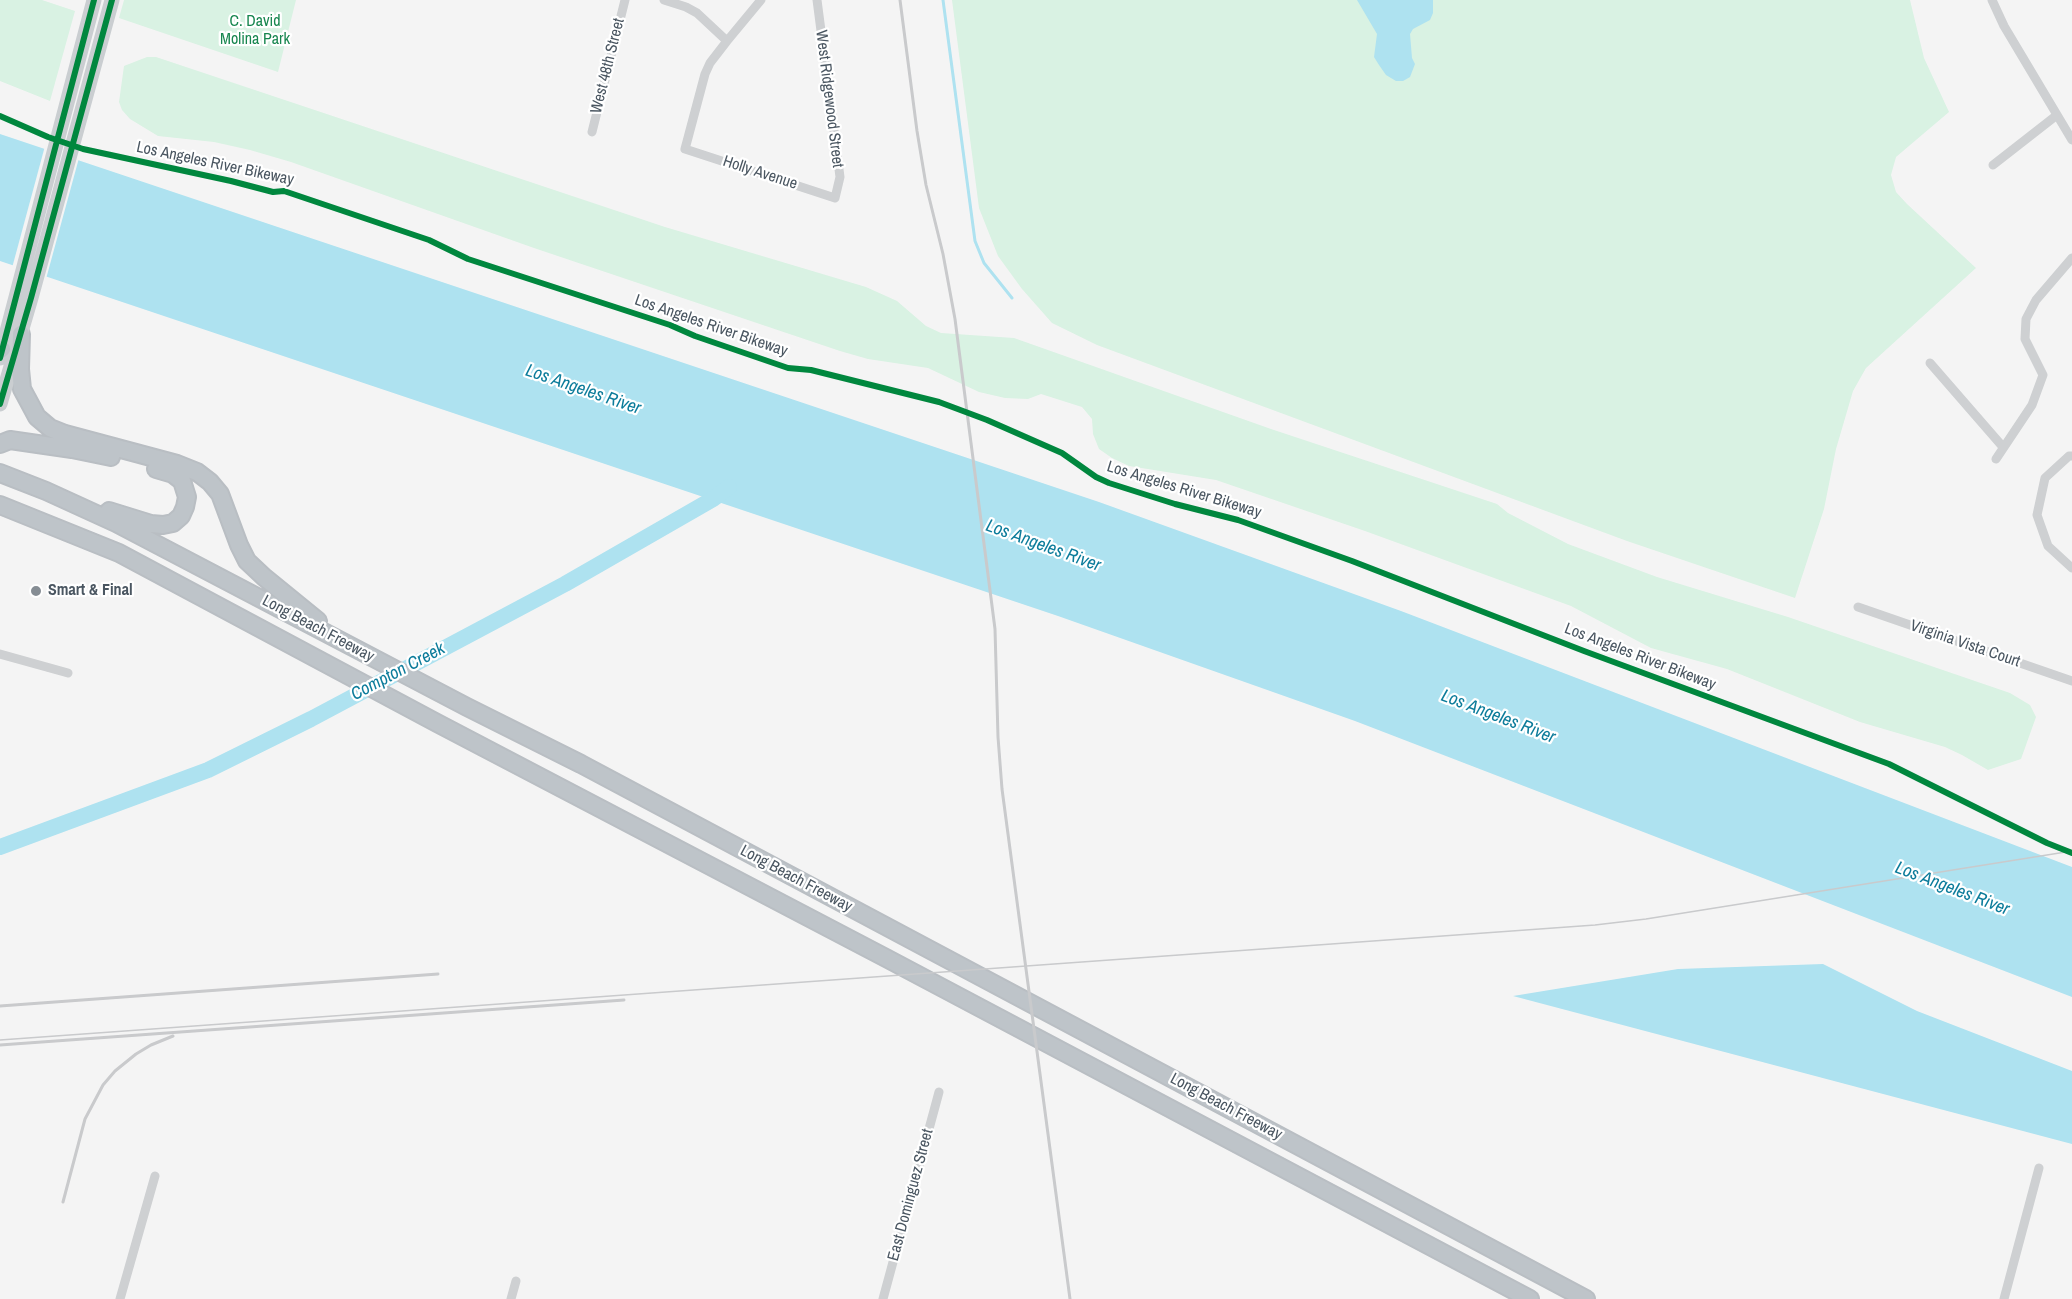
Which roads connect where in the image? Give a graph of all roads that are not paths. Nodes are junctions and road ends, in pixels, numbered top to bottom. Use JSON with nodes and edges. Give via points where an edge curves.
{"nodes":[{"id":1,"x":94,"y":0,"type":"edge"},
{"id":2,"x":112,"y":0,"type":"edge"},
{"id":3,"x":625,"y":0,"type":"edge"},
{"id":4,"x":664,"y":0,"type":"edge"},
{"id":5,"x":761,"y":0,"type":"edge"},
{"id":6,"x":817,"y":0,"type":"edge"},
{"id":7,"x":1992,"y":0,"type":"edge"},
{"id":8,"x":727,"y":41,"type":"junction"},
{"id":9,"x":2057,"y":115,"type":"junction"},
{"id":10,"x":592,"y":132,"type":"dead end"},
{"id":11,"x":2072,"y":140,"type":"edge"},
{"id":12,"x":1993,"y":165,"type":"dead end"},
{"id":13,"x":835,"y":198,"type":"joint"},
{"id":14,"x":2072,"y":258,"type":"edge"},
{"id":15,"x":24,"y":296,"type":"junction"},
{"id":16,"x":21,"y":334,"type":"junction"},
{"id":17,"x":1,"y":352,"type":"edge"},
{"id":18,"x":1930,"y":363,"type":"dead end"},
{"id":19,"x":0,"y":404,"type":"edge"},
{"id":20,"x":0,"y":444,"type":"edge"},
{"id":21,"x":2003,"y":447,"type":"junction"},
{"id":22,"x":2072,"y":456,"type":"edge"},
{"id":23,"x":1996,"y":459,"type":"dead end"},
{"id":24,"x":0,"y":473,"type":"edge"},
{"id":25,"x":46,"y":491,"type":"junction"},
{"id":26,"x":0,"y":506,"type":"edge"},
{"id":27,"x":2072,"y":568,"type":"edge"},
{"id":28,"x":1858,"y":608,"type":"dead end"},
{"id":29,"x":341,"y":641,"type":"junction"},
{"id":30,"x":0,"y":654,"type":"edge"},
{"id":31,"x":68,"y":673,"type":"dead end"},
{"id":32,"x":2072,"y":681,"type":"edge"},
{"id":33,"x":939,"y":1092,"type":"dead end"},
{"id":34,"x":2038,"y":1168,"type":"dead end"},
{"id":35,"x":155,"y":1176,"type":"dead end"},
{"id":36,"x":516,"y":1281,"type":"dead end"},
{"id":37,"x":120,"y":1299,"type":"edge"},
{"id":38,"x":511,"y":1299,"type":"edge"},
{"id":39,"x":883,"y":1299,"type":"edge"},
{"id":40,"x":1530,"y":1299,"type":"edge"},
{"id":41,"x":1586,"y":1299,"type":"edge"},
{"id":42,"x":2004,"y":1299,"type":"edge"}],
"edges":[{"from":1,"to":15,"type":"main road"},
{"from":2,"to":15,"type":"main road","via":[[77,134]]},
{"from":3,"to":10,"type":"street","name":"West 48th Street"},
{"from":4,"to":8,"type":"street","via":[[697,14]]},
{"from":5,"to":8,"type":"street"},
{"from":6,"to":13,"type":"street","name":"West Ridgewood Street","via":[[840,177]]},
{"from":7,"to":9,"type":"street"},
{"from":8,"to":13,"type":"street","name":"Holly Avenue","via":[[705,74],[685,149]]},
{"from":9,"to":11,"type":"street"},
{"from":9,"to":12,"type":"street"},
{"from":14,"to":21,"type":"street","via":[[2036,300],[2026,320],[2025,339],[2043,375],[2032,405]]},
{"from":15,"to":16,"type":"main road"},
{"from":15,"to":17,"type":"main road"},
{"from":16,"to":19,"type":"main road"},
{"from":16,"to":29,"type":"highway","via":[[22,389],[37,417],[65,434],[197,472],[220,494],[247,561]]},
{"from":18,"to":21,"type":"street"},
{"from":20,"to":25,"type":"highway","via":[[10,440],[72,449],[151,467],[182,481],[187,497],[181,516],[163,525]]},
{"from":21,"to":23,"type":"street"},
{"from":22,"to":27,"type":"street","via":[[2045,478],[2037,515],[2048,546]]},
{"from":24,"to":25,"type":"highway","name":"Long Beach Freeway"},
{"from":25,"to":29,"type":"highway","name":"Long Beach Freeway","via":[[116,523]]},
{"from":26,"to":40,"type":"highway","name":"Long Beach Freeway","via":[[119,553]]},
{"from":28,"to":32,"type":"street","name":"Virginia Vista Court"},
{"from":29,"to":41,"type":"highway","name":"Long Beach Freeway","via":[[581,764]]},
{"from":30,"to":31,"type":"street"},
{"from":33,"to":39,"type":"street","name":"East Dominguez Street"},
{"from":34,"to":42,"type":"street"},
{"from":35,"to":37,"type":"street"},
{"from":36,"to":38,"type":"street"}]}
